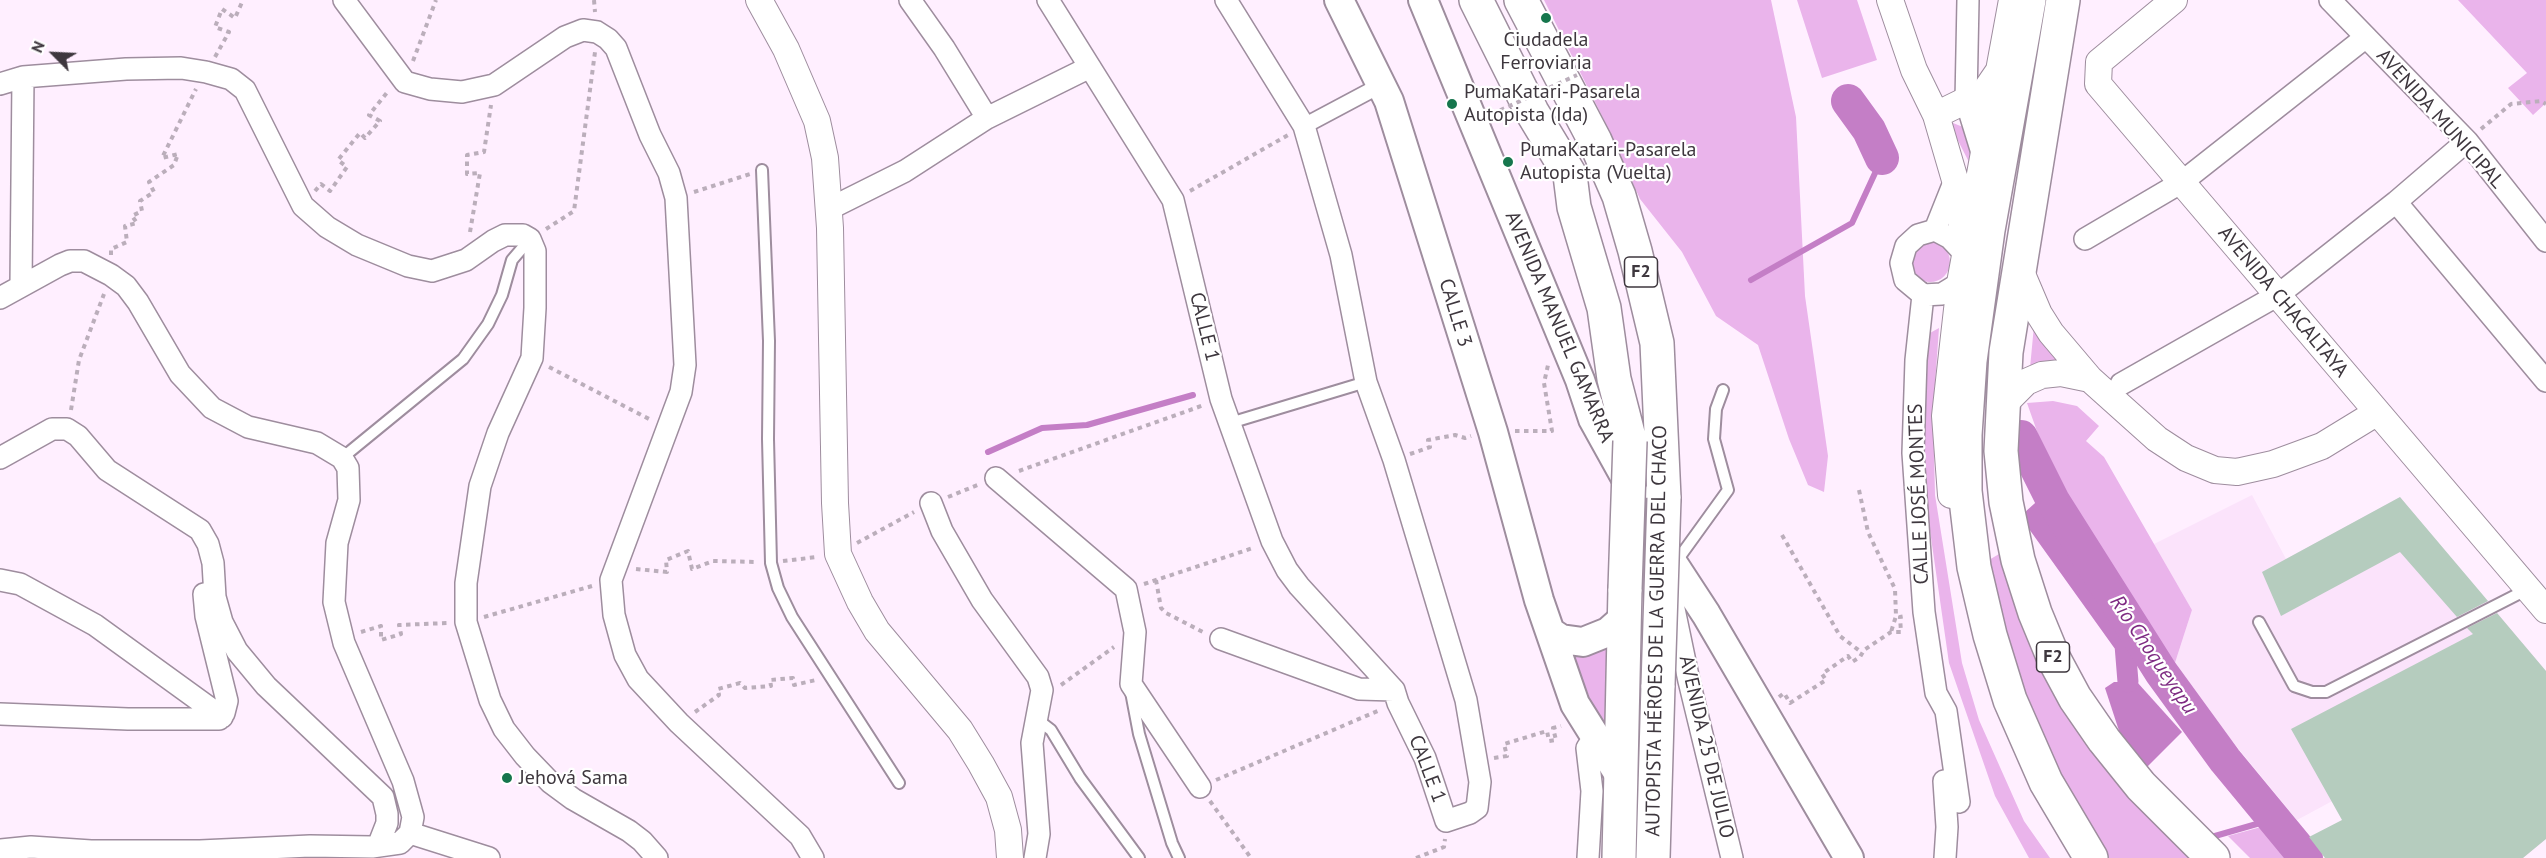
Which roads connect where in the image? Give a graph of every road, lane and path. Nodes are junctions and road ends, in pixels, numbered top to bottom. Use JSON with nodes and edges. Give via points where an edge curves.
{"nodes":[{"id":1,"x":243,"y":0,"type":"edge"},
{"id":2,"x":344,"y":0,"type":"edge"},
{"id":3,"x":436,"y":0,"type":"edge"},
{"id":4,"x":594,"y":0,"type":"edge"},
{"id":5,"x":759,"y":0,"type":"edge"},
{"id":6,"x":910,"y":0,"type":"edge"},
{"id":7,"x":1048,"y":0,"type":"edge"},
{"id":8,"x":1226,"y":0,"type":"edge"},
{"id":9,"x":1339,"y":0,"type":"edge"},
{"id":10,"x":1423,"y":0,"type":"edge"},
{"id":11,"x":1476,"y":0,"type":"edge"},
{"id":12,"x":1521,"y":0,"type":"edge"},
{"id":13,"x":1890,"y":0,"type":"edge"},
{"id":14,"x":1968,"y":0,"type":"edge"},
{"id":15,"x":2012,"y":0,"type":"edge"},
{"id":16,"x":2029,"y":0,"type":"edge"},
{"id":17,"x":2063,"y":0,"type":"edge"},
{"id":18,"x":2331,"y":0,"type":"edge"},
{"id":19,"x":2175,"y":1,"type":"edge"},
{"id":20,"x":597,"y":32,"type":"junction"},
{"id":21,"x":2366,"y":37,"type":"junction"},
{"id":22,"x":1090,"y":67,"type":"junction"},
{"id":23,"x":206,"y":72,"type":"junction"},
{"id":24,"x":1998,"y":72,"type":"junction"},
{"id":25,"x":1577,"y":75,"type":"dead end"},
{"id":26,"x":23,"y":77,"type":"junction"},
{"id":27,"x":405,"y":82,"type":"junction"},
{"id":28,"x":0,"y":84,"type":"edge"},
{"id":29,"x":494,"y":85,"type":"junction"},
{"id":30,"x":1381,"y":85,"type":"junction"},
{"id":31,"x":1966,"y":102,"type":"junction"},
{"id":32,"x":2546,"y":104,"type":"edge"},
{"id":33,"x":1492,"y":114,"type":"dead end"},
{"id":34,"x":1936,"y":115,"type":"junction"},
{"id":35,"x":987,"y":118,"type":"junction"},
{"id":36,"x":1304,"y":126,"type":"junction"},
{"id":37,"x":2467,"y":141,"type":"junction"},
{"id":38,"x":1984,"y":157,"type":"junction"},
{"id":39,"x":762,"y":170,"type":"joint"},
{"id":40,"x":1955,"y":180,"type":"junction"},
{"id":41,"x":2182,"y":182,"type":"junction"},
{"id":42,"x":676,"y":198,"type":"junction"},
{"id":43,"x":1173,"y":200,"type":"junction"},
{"id":44,"x":2396,"y":202,"type":"junction"},
{"id":45,"x":303,"y":206,"type":"junction"},
{"id":46,"x":829,"y":209,"type":"junction"},
{"id":47,"x":1935,"y":230,"type":"junction"},
{"id":48,"x":530,"y":238,"type":"junction"},
{"id":49,"x":2085,"y":239,"type":"dead end"},
{"id":50,"x":2546,"y":241,"type":"edge"},
{"id":51,"x":1965,"y":254,"type":"junction"},
{"id":52,"x":466,"y":260,"type":"junction"},
{"id":53,"x":2018,"y":266,"type":"junction"},
{"id":54,"x":111,"y":274,"type":"junction"},
{"id":55,"x":1960,"y":283,"type":"junction"},
{"id":56,"x":21,"y":286,"type":"junction"},
{"id":57,"x":1923,"y":294,"type":"junction"},
{"id":58,"x":2278,"y":295,"type":"junction"},
{"id":59,"x":0,"y":298,"type":"edge"},
{"id":60,"x":532,"y":358,"type":"junction"},
{"id":61,"x":1550,"y":359,"type":"dead end"},
{"id":62,"x":2090,"y":379,"type":"junction"},
{"id":63,"x":2546,"y":381,"type":"edge"},
{"id":64,"x":1366,"y":382,"type":"junction"},
{"id":65,"x":2121,"y":384,"type":"dead end"},
{"id":66,"x":1723,"y":390,"type":"dead end"},
{"id":67,"x":1221,"y":399,"type":"junction"},
{"id":68,"x":2002,"y":406,"type":"junction"},
{"id":69,"x":2376,"y":413,"type":"junction"},
{"id":70,"x":1230,"y":423,"type":"junction"},
{"id":71,"x":67,"y":429,"type":"junction"},
{"id":72,"x":668,"y":429,"type":"junction"},
{"id":73,"x":1511,"y":431,"type":"dead end"},
{"id":74,"x":1481,"y":434,"type":"dead end"},
{"id":75,"x":0,"y":458,"type":"edge"},
{"id":76,"x":342,"y":458,"type":"junction"},
{"id":77,"x":1394,"y":460,"type":"junction"},
{"id":78,"x":996,"y":478,"type":"junction"},
{"id":79,"x":1859,"y":490,"type":"dead end"},
{"id":80,"x":931,"y":503,"type":"junction"},
{"id":81,"x":1782,"y":535,"type":"dead end"},
{"id":82,"x":1272,"y":542,"type":"junction"},
{"id":83,"x":838,"y":554,"type":"junction"},
{"id":84,"x":713,"y":561,"type":"dead end"},
{"id":85,"x":771,"y":563,"type":"junction"},
{"id":86,"x":1674,"y":565,"type":"junction"},
{"id":87,"x":0,"y":580,"type":"edge"},
{"id":88,"x":1156,"y":580,"type":"junction"},
{"id":89,"x":213,"y":583,"type":"junction"},
{"id":90,"x":2528,"y":588,"type":"junction"},
{"id":91,"x":1126,"y":589,"type":"junction"},
{"id":92,"x":1980,"y":593,"type":"junction"},
{"id":93,"x":1625,"y":603,"type":"junction"},
{"id":94,"x":2546,"y":610,"type":"edge"},
{"id":95,"x":1924,"y":612,"type":"junction"},
{"id":96,"x":466,"y":622,"type":"junction"},
{"id":97,"x":2259,"y":622,"type":"dead end"},
{"id":98,"x":1136,"y":632,"type":"junction"},
{"id":99,"x":1891,"y":632,"type":"junction"},
{"id":100,"x":1552,"y":633,"type":"junction"},
{"id":101,"x":1221,"y":639,"type":"joint"},
{"id":102,"x":344,"y":643,"type":"junction"},
{"id":103,"x":1861,"y":652,"type":"junction"},
{"id":104,"x":829,"y":677,"type":"junction"},
{"id":105,"x":1131,"y":684,"type":"junction"},
{"id":106,"x":1936,"y":693,"type":"junction"},
{"id":107,"x":1396,"y":696,"type":"junction"},
{"id":108,"x":1773,"y":700,"type":"dead end"},
{"id":109,"x":0,"y":714,"type":"edge"},
{"id":110,"x":222,"y":717,"type":"junction"},
{"id":111,"x":1038,"y":720,"type":"junction"},
{"id":112,"x":679,"y":723,"type":"junction"},
{"id":113,"x":1592,"y":730,"type":"junction"},
{"id":114,"x":1477,"y":764,"type":"junction"},
{"id":115,"x":1620,"y":776,"type":"junction"},
{"id":116,"x":899,"y":783,"type":"dead end"},
{"id":117,"x":1200,"y":787,"type":"junction"},
{"id":118,"x":1959,"y":802,"type":"dead end"},
{"id":119,"x":1446,"y":821,"type":"junction"},
{"id":120,"x":410,"y":833,"type":"junction"},
{"id":121,"x":378,"y":846,"type":"junction"},
{"id":122,"x":0,"y":850,"type":"edge"},
{"id":123,"x":92,"y":855,"type":"edge"},
{"id":124,"x":489,"y":858,"type":"edge"},
{"id":125,"x":657,"y":858,"type":"edge"},
{"id":126,"x":813,"y":858,"type":"edge"},
{"id":127,"x":1010,"y":858,"type":"edge"},
{"id":128,"x":1035,"y":858,"type":"edge"},
{"id":129,"x":1139,"y":858,"type":"edge"},
{"id":130,"x":1179,"y":858,"type":"edge"},
{"id":131,"x":1251,"y":858,"type":"edge"},
{"id":132,"x":1416,"y":858,"type":"edge"},
{"id":133,"x":1588,"y":858,"type":"edge"},
{"id":134,"x":1619,"y":858,"type":"edge"},
{"id":135,"x":1653,"y":858,"type":"edge"},
{"id":136,"x":1732,"y":858,"type":"edge"},
{"id":137,"x":1849,"y":858,"type":"edge"},
{"id":138,"x":1944,"y":858,"type":"edge"},
{"id":139,"x":2091,"y":858,"type":"edge"},
{"id":140,"x":2213,"y":858,"type":"edge"}],
"edges":[{"from":1,"to":23,"type":"path","via":[[236,18],[222,9],[214,27],[229,32]]},
{"from":2,"to":27,"type":"street"},
{"from":3,"to":27,"type":"path"},
{"from":4,"to":20,"type":"path"},
{"from":5,"to":46,"type":"street","via":[[786,49],[817,121]]},
{"from":6,"to":35,"type":"street"},
{"from":7,"to":22,"type":"street","name":"CALLE 1"},
{"from":8,"to":36,"type":"street","name":"CALLE 1"},
{"from":9,"to":30,"type":"main road","name":"CALLE 3"},
{"from":10,"to":86,"type":"main road","name":"AVENIDA MANUEL GAMARRA","via":[[1593,419]]},
{"from":11,"to":93,"type":"highway","name":"AUTOPISTA HÉROES DE LA GUERRA DEL CHACO","number":"F2","bridge":true,"via":[[1532,112],[1570,175],[1575,207],[1604,309],[1614,379],[1630,441]]},
{"from":12,"to":135,"type":"highway","name":"AUTOPISTA HÉROES DE LA GUERRA DEL CHACO","number":"F2","bridge":true,"via":[[1595,141],[1619,196],[1657,343],[1664,498]]},
{"from":13,"to":34,"type":"street","via":[[1914,70]]},
{"from":14,"to":31,"type":"street"},
{"from":15,"to":24,"type":"street"},
{"from":16,"to":92,"type":"highway","via":[[1988,230],[1970,361],[1965,491]]},
{"from":17,"to":53,"type":"highway","number":"F2"},
{"from":18,"to":21,"type":"street","name":"AVENIDA MUNICIPAL"},
{"from":19,"to":41,"type":"street","name":"AVENIDA CHACALTAYA","via":[[2099,62],[2098,84]]},
{"from":20,"to":29,"type":"street","via":[[583,30],[565,37]]},
{"from":20,"to":42,"type":"street","via":[[616,48]]},
{"from":20,"to":48,"type":"path","via":[[574,211]]},
{"from":21,"to":37,"type":"street","name":"AVENIDA MUNICIPAL"},
{"from":21,"to":41,"type":"street"},
{"from":22,"to":35,"type":"street"},
{"from":22,"to":43,"type":"street","name":"CALLE 1"},
{"from":23,"to":26,"type":"street","via":[[181,68],[126,69]]},
{"from":23,"to":45,"type":"street","via":[[231,79],[245,90]]},
{"from":23,"to":54,"type":"path","via":[[162,158],[178,153],[174,165],[149,182],[154,192],[140,201],[142,211],[132,216],[137,223],[125,226],[127,242],[111,249]]},
{"from":24,"to":31,"type":"street","via":[[1985,91]]},
{"from":24,"to":38,"type":"street"},
{"from":25,"to":33,"type":"path","bridge":true},
{"from":26,"to":28,"type":"street"},
{"from":26,"to":56,"type":"street"},
{"from":27,"to":29,"type":"street","via":[[454,91]]},
{"from":27,"to":45,"type":"path","via":[[396,97],[389,90],[369,115],[380,121],[365,138],[360,133],[338,160],[347,167],[330,191],[321,184]]},
{"from":29,"to":52,"type":"path","via":[[484,152],[467,155],[467,174],[480,173]]},
{"from":30,"to":36,"type":"street"},
{"from":30,"to":100,"type":"main road","name":"CALLE 3","via":[[1486,409],[1539,600]]},
{"from":31,"to":34,"type":"street"},
{"from":31,"to":38,"type":"street"},
{"from":32,"to":37,"type":"path","via":[[2511,104]]},
{"from":34,"to":40,"type":"street"},
{"from":35,"to":46,"type":"street","via":[[905,171]]},
{"from":36,"to":43,"type":"path"},
{"from":36,"to":64,"type":"street","name":"CALLE 1","via":[[1341,255]]},
{"from":37,"to":44,"type":"street"},
{"from":37,"to":50,"type":"street","name":"AVENIDA MUNICIPAL"},
{"from":38,"to":51,"type":"street"},
{"from":39,"to":42,"type":"path"},
{"from":39,"to":85,"type":"lane","via":[[769,341]]},
{"from":40,"to":47,"type":"street"},
{"from":40,"to":51,"type":"street"},
{"from":41,"to":49,"type":"street"},
{"from":41,"to":58,"type":"street","name":"AVENIDA CHACALTAYA"},
{"from":42,"to":72,"type":"street","via":[[685,364],[681,392]]},
{"from":43,"to":67,"type":"street","name":"CALLE 1"},
{"from":44,"to":58,"type":"street"},
{"from":44,"to":63,"type":"street"},
{"from":45,"to":52,"type":"street","via":[[357,245],[408,266],[432,271]]},
{"from":46,"to":83,"type":"street"},
{"from":47,"to":51,"type":"street","via":[[1950,238]]},
{"from":47,"to":57,"type":"street","via":[[1918,235],[1906,246],[1901,263],[1905,280]]},
{"from":48,"to":52,"type":"street","via":[[505,235]]},
{"from":48,"to":60,"type":"street","via":[[535,251]]},
{"from":48,"to":76,"type":"lane","via":[[512,260],[488,324],[463,359]]},
{"from":51,"to":55,"type":"street"},
{"from":53,"to":62,"type":"street","via":[[2051,333]]},
{"from":53,"to":68,"type":"highway","number":"F2"},
{"from":54,"to":56,"type":"street","via":[[84,261],[70,261]]},
{"from":54,"to":71,"type":"path","via":[[79,360]]},
{"from":54,"to":76,"type":"street","via":[[138,302],[180,374],[212,408],[248,427],[317,443]]},
{"from":55,"to":57,"type":"street","via":[[1942,294]]},
{"from":55,"to":92,"type":"street","via":[[1945,416],[1952,514]]},
{"from":56,"to":59,"type":"street"},
{"from":57,"to":95,"type":"street","name":"CALLE JOSÉ MONTES","via":[[1913,453]]},
{"from":58,"to":65,"type":"street"},
{"from":58,"to":69,"type":"street","name":"AVENIDA CHACALTAYA"},
{"from":60,"to":72,"type":"path"},
{"from":60,"to":96,"type":"street","via":[[498,433],[480,486],[466,583]]},
{"from":61,"to":73,"type":"path","via":[[1544,383],[1551,431]]},
{"from":62,"to":68,"type":"street","via":[[2042,375],[2026,382]]},
{"from":62,"to":69,"type":"street","via":[[2157,439],[2186,458],[2215,470],[2237,471],[2273,464],[2322,446]]},
{"from":64,"to":70,"type":"lane"},
{"from":64,"to":77,"type":"street","name":"CALLE 1"},
{"from":66,"to":86,"type":"lane","via":[[1716,409],[1714,439],[1728,490]]},
{"from":67,"to":70,"type":"street","name":"CALLE 1"},
{"from":67,"to":78,"type":"path"},
{"from":68,"to":140,"type":"highway","number":"F2","via":[[2001,451],[2013,537],[2035,613],[2054,659],[2075,698],[2119,759]]},
{"from":69,"to":90,"type":"street","name":"AVENIDA CHACALTAYA"},
{"from":70,"to":82,"type":"street","name":"CALLE 1"},
{"from":71,"to":75,"type":"street","via":[[52,429]]},
{"from":71,"to":89,"type":"street","via":[[107,470],[200,530],[213,563]]},
{"from":72,"to":112,"type":"street","via":[[611,580],[614,615],[625,655],[638,679]]},
{"from":74,"to":77,"type":"path","via":[[1428,440],[1430,447]]},
{"from":76,"to":102,"type":"street","via":[[348,468],[349,500],[337,543],[334,602]]},
{"from":77,"to":114,"type":"street","name":"CALLE 1","via":[[1466,700]]},
{"from":78,"to":80,"type":"path"},
{"from":78,"to":91,"type":"street"},
{"from":79,"to":99,"type":"path","via":[[1868,532],[1894,589],[1896,616]]},
{"from":80,"to":83,"type":"path"},
{"from":80,"to":111,"type":"street","via":[[942,531],[982,600],[1038,677],[1042,690]]},
{"from":81,"to":103,"type":"path","via":[[1840,636]]},
{"from":82,"to":88,"type":"path"},
{"from":82,"to":107,"type":"street","name":"CALLE 1","via":[[1299,586]]},
{"from":83,"to":85,"type":"path"},
{"from":83,"to":127,"type":"street","via":[[877,631],[960,730],[981,764],[999,797],[1008,830]]},
{"from":84,"to":85,"type":"path"},
{"from":85,"to":104,"type":"lane","via":[[792,617]]},
{"from":86,"to":136,"type":"street","name":"AVENIDA 25 DE JULIO","via":[[1674,609]]},
{"from":86,"to":137,"type":"main road","name":"AVENIDA MANUEL GAMARRA"},
{"from":87,"to":110,"type":"street","via":[[20,584],[95,625]]},
{"from":88,"to":91,"type":"path"},
{"from":88,"to":101,"type":"path","via":[[1161,608],[1166,614]]},
{"from":89,"to":110,"type":"street","via":[[205,590],[203,601],[227,701]]},
{"from":89,"to":121,"type":"street","via":[[222,622],[237,651],[266,686],[383,797],[387,823]]},
{"from":90,"to":94,"type":"street","name":"AVENIDA CHACALTAYA"},
{"from":90,"to":97,"type":"lane","via":[[2326,692],[2294,686]]},
{"from":91,"to":98,"type":"street"},
{"from":92,"to":139,"type":"highway","via":[[2010,700],[2046,782]]},
{"from":93,"to":100,"type":"main road","via":[[1608,632],[1583,642],[1561,639]]},
{"from":93,"to":115,"type":"highway","name":"AUTOPISTA HÉROES DE LA GUERRA DEL CHACO","number":"F2"},
{"from":95,"to":99,"type":"path","via":[[1900,617],[1901,632]]},
{"from":95,"to":106,"type":"street","name":"CALLE JOSÉ MONTES"},
{"from":96,"to":102,"type":"path","via":[[399,625],[401,634],[381,640],[381,626],[360,632],[359,642]]},
{"from":96,"to":125,"type":"street","via":[[490,700],[504,729],[525,756],[550,782],[629,831]]},
{"from":98,"to":105,"type":"street"},
{"from":98,"to":111,"type":"path","via":[[1056,689]]},
{"from":99,"to":103,"type":"path"},
{"from":100,"to":113,"type":"main road","name":"CALLE 3","via":[[1575,704]]},
{"from":101,"to":107,"type":"street","via":[[1359,688]]},
{"from":102,"to":120,"type":"street","via":[[403,781],[413,817]]},
{"from":103,"to":108,"type":"path","via":[[1852,662],[1848,656],[1822,674],[1826,680],[1790,703],[1784,693]]},
{"from":104,"to":112,"type":"path","via":[[794,685],[793,678],[770,680],[771,686],[745,688],[740,683],[718,689],[719,695]]},
{"from":104,"to":116,"type":"lane"},
{"from":105,"to":117,"type":"street"},
{"from":105,"to":130,"type":"lane","via":[[1139,734]]},
{"from":106,"to":118,"type":"street","name":"CALLE JOSÉ MONTES","via":[[1946,711]]},
{"from":106,"to":138,"type":"street","name":"CALLE JOSÉ MONTES","via":[[1947,827]]},
{"from":107,"to":117,"type":"path"},
{"from":107,"to":119,"type":"street","name":"CALLE 1","via":[[1425,758]]},
{"from":109,"to":110,"type":"street","via":[[191,720]]},
{"from":111,"to":128,"type":"street","via":[[1032,743],[1040,834]]},
{"from":111,"to":129,"type":"lane","via":[[1051,730],[1080,778]]},
{"from":112,"to":126,"type":"street","via":[[800,836]]},
{"from":113,"to":114,"type":"path","via":[[1564,734],[1561,726],[1552,728],[1556,740],[1549,741],[1547,731],[1504,744],[1507,756],[1494,759],[1491,748],[1485,750],[1488,762]]},
{"from":113,"to":115,"type":"main road","name":"CALLE 3"},
{"from":113,"to":133,"type":"street","via":[[1587,748],[1592,791]]},
{"from":114,"to":119,"type":"street","name":"CALLE 1","via":[[1477,808]]},
{"from":115,"to":134,"type":"highway","name":"AUTOPISTA HÉROES DE LA GUERRA DEL CHACO","number":"F2"},
{"from":117,"to":131,"type":"path"},
{"from":119,"to":132,"type":"path","via":[[1444,847]]},
{"from":120,"to":121,"type":"street","via":[[400,843]]},
{"from":120,"to":124,"type":"street"},
{"from":121,"to":123,"type":"street"},
{"from":122,"to":123,"type":"street","via":[[31,847]]}]}
